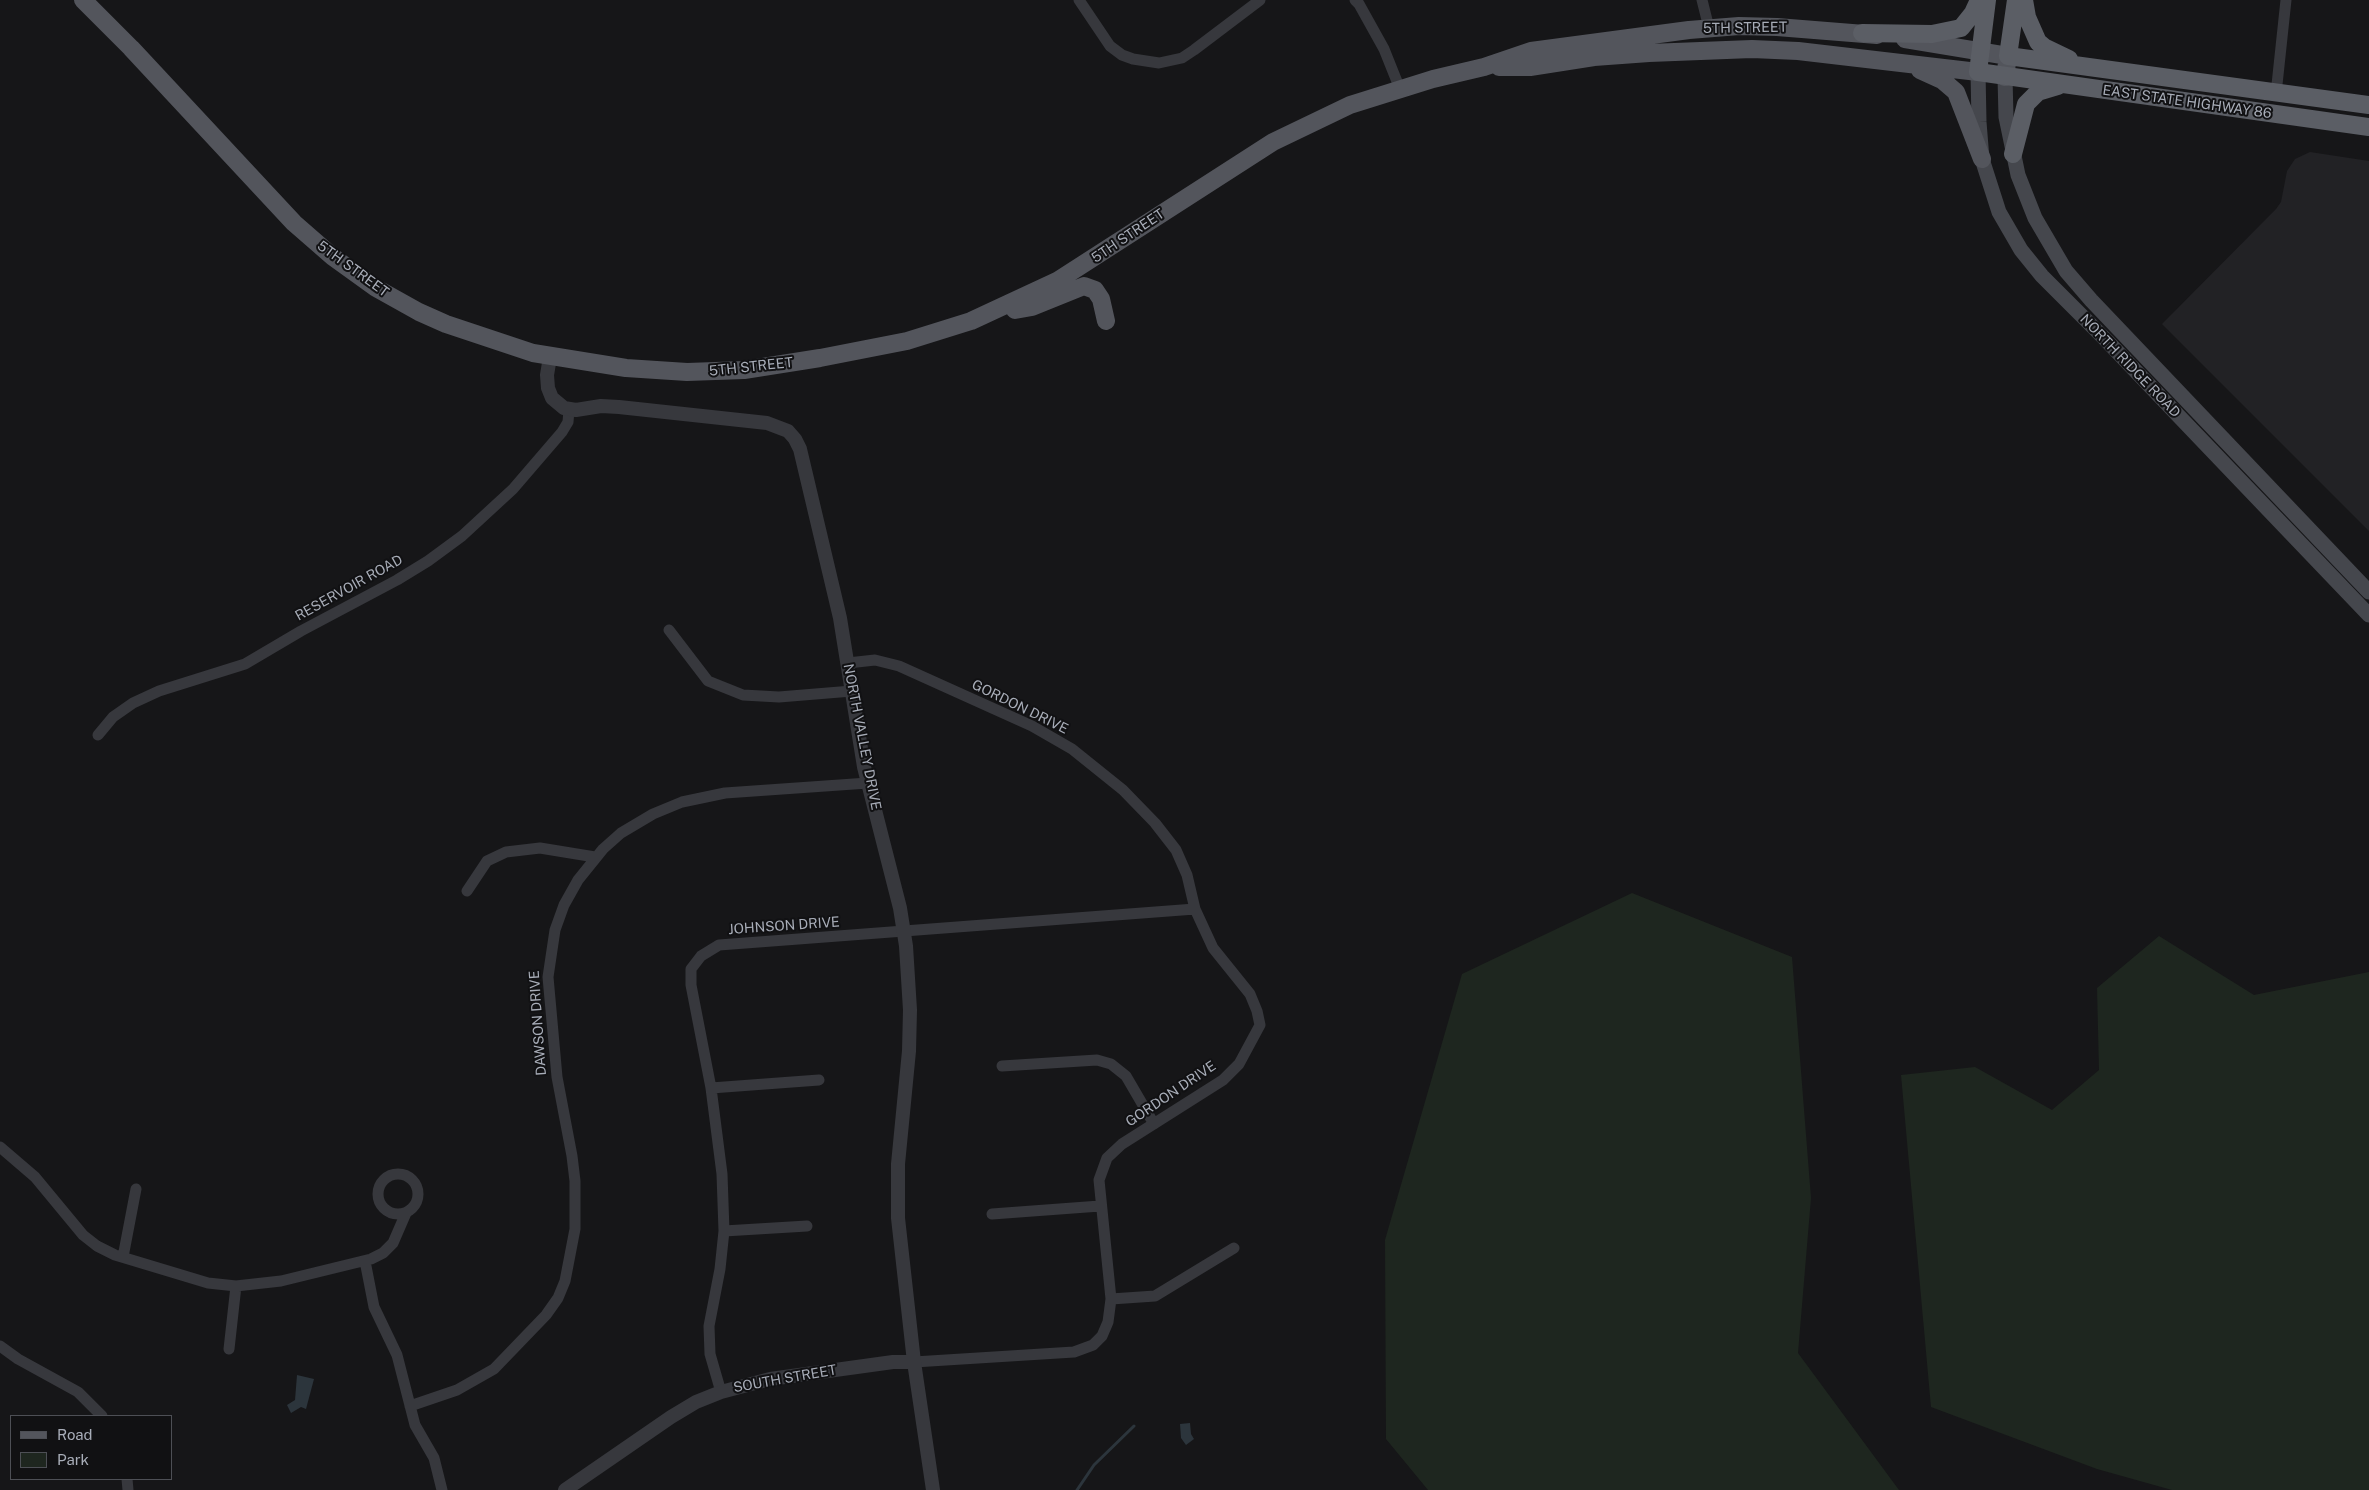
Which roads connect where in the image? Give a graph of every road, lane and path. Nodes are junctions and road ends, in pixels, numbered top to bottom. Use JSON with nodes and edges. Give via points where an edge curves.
{"nodes":[{"id":1,"x":83,"y":0,"type":"edge"},
{"id":2,"x":1079,"y":0,"type":"edge"},
{"id":3,"x":1260,"y":0,"type":"edge"},
{"id":4,"x":1354,"y":0,"type":"edge"},
{"id":5,"x":1702,"y":0,"type":"edge"},
{"id":6,"x":1979,"y":0,"type":"edge"},
{"id":7,"x":1987,"y":0,"type":"edge"},
{"id":8,"x":2016,"y":0,"type":"edge"},
{"id":9,"x":2024,"y":0,"type":"edge"},
{"id":10,"x":2286,"y":0,"type":"edge"},
{"id":11,"x":1710,"y":28,"type":"junction"},
{"id":12,"x":1862,"y":33,"type":"junction"},
{"id":13,"x":1889,"y":37,"type":"junction"},
{"id":14,"x":1719,"y":49,"type":"junction"},
{"id":15,"x":1981,"y":52,"type":"junction"},
{"id":16,"x":2008,"y":56,"type":"junction"},
{"id":17,"x":1562,"y":62,"type":"junction"},
{"id":18,"x":1904,"y":62,"type":"junction"},
{"id":19,"x":1484,"y":67,"type":"junction"},
{"id":20,"x":2093,"y":69,"type":"junction"},
{"id":21,"x":1978,"y":72,"type":"junction"},
{"id":22,"x":2006,"y":77,"type":"junction"},
{"id":23,"x":2086,"y":87,"type":"junction"},
{"id":24,"x":1400,"y":89,"type":"junction"},
{"id":25,"x":2276,"y":94,"type":"junction"},
{"id":26,"x":2369,"y":106,"type":"edge"},
{"id":27,"x":2369,"y":127,"type":"edge"},
{"id":28,"x":2013,"y":154,"type":"junction"},
{"id":29,"x":1982,"y":159,"type":"junction"},
{"id":30,"x":987,"y":314,"type":"junction"},
{"id":31,"x":1106,"y":321,"type":"dead end"},
{"id":32,"x":550,"y":357,"type":"junction"},
{"id":33,"x":570,"y":410,"type":"junction"},
{"id":34,"x":2369,"y":592,"type":"edge"},
{"id":35,"x":2369,"y":615,"type":"edge"},
{"id":36,"x":670,"y":630,"type":"dead end"},
{"id":37,"x":848,"y":663,"type":"junction"},
{"id":38,"x":852,"y":691,"type":"junction"},
{"id":39,"x":98,"y":736,"type":"dead end"},
{"id":40,"x":868,"y":783,"type":"junction"},
{"id":41,"x":595,"y":857,"type":"junction"},
{"id":42,"x":467,"y":891,"type":"dead end"},
{"id":43,"x":1195,"y":909,"type":"junction"},
{"id":44,"x":904,"y":932,"type":"junction"},
{"id":45,"x":1002,"y":1066,"type":"dead end"},
{"id":46,"x":819,"y":1080,"type":"dead end"},
{"id":47,"x":711,"y":1088,"type":"junction"},
{"id":48,"x":1154,"y":1124,"type":"junction"},
{"id":49,"x":0,"y":1147,"type":"edge"},
{"id":50,"x":136,"y":1189,"type":"dead end"},
{"id":51,"x":1100,"y":1206,"type":"junction"},
{"id":52,"x":406,"y":1212,"type":"dead end"},
{"id":53,"x":992,"y":1214,"type":"dead end"},
{"id":54,"x":807,"y":1226,"type":"dead end"},
{"id":55,"x":724,"y":1231,"type":"junction"},
{"id":56,"x":1234,"y":1248,"type":"dead end"},
{"id":57,"x":123,"y":1258,"type":"junction"},
{"id":58,"x":365,"y":1261,"type":"junction"},
{"id":59,"x":236,"y":1286,"type":"junction"},
{"id":60,"x":1111,"y":1299,"type":"junction"},
{"id":61,"x":0,"y":1346,"type":"edge"},
{"id":62,"x":229,"y":1349,"type":"dead end"},
{"id":63,"x":914,"y":1362,"type":"junction"},
{"id":64,"x":721,"y":1392,"type":"junction"},
{"id":65,"x":410,"y":1406,"type":"junction"},
{"id":66,"x":101,"y":1415,"type":"edge"},
{"id":67,"x":442,"y":1490,"type":"edge"},
{"id":68,"x":564,"y":1490,"type":"edge"},
{"id":69,"x":933,"y":1490,"type":"edge"}],
"edges":[{"from":1,"to":32,"type":"main road","name":"5TH STREET","via":[[294,223],[358,277],[398,302],[446,324]]},
{"from":2,"to":3,"type":"street","via":[[1110,46],[1133,59],[1159,62],[1182,58]]},
{"from":4,"to":24,"type":"street","via":[[1384,49]]},
{"from":5,"to":11,"type":"street"},
{"from":6,"to":12,"type":"highway","via":[[1961,28],[1932,34]]},
{"from":7,"to":15,"type":"highway"},
{"from":8,"to":16,"type":"highway"},
{"from":9,"to":20,"type":"highway","via":[[2031,30],[2044,47]]},
{"from":10,"to":25,"type":"street"},
{"from":11,"to":12,"type":"main road","name":"5TH STREET","via":[[1777,27]]},
{"from":11,"to":17,"type":"main road","via":[[1708,33],[1698,38],[1616,47]]},
{"from":11,"to":19,"type":"main road","name":"5TH STREET","via":[[1531,51]]},
{"from":12,"to":13,"type":"main road","name":"5TH STREET"},
{"from":13,"to":14,"type":"main road","via":[[1746,37],[1726,42]]},
{"from":13,"to":15,"type":"main road","name":"5TH STREET"},
{"from":14,"to":17,"type":"main road","name":"5TH STREET","via":[[1640,53]]},
{"from":14,"to":18,"type":"main road","name":"5TH STREET","via":[[1798,51]]},
{"from":15,"to":16,"type":"main road","name":"5TH STREET"},
{"from":15,"to":21,"type":"highway"},
{"from":16,"to":20,"type":"highway","name":"EAST STATE HIGHWAY 86"},
{"from":16,"to":22,"type":"main road"},
{"from":17,"to":19,"type":"main road","name":"5TH STREET","via":[[1530,67]]},
{"from":18,"to":21,"type":"main road","name":"5TH STREET"},
{"from":18,"to":29,"type":"main road","via":[[1942,80],[1956,92]]},
{"from":19,"to":24,"type":"main road","name":"5TH STREET"},
{"from":20,"to":25,"type":"highway","name":"EAST STATE HIGHWAY 86"},
{"from":21,"to":22,"type":"highway","name":"5TH STREET"},
{"from":21,"to":29,"type":"main road","name":"NORTH RIDGE ROAD"},
{"from":22,"to":23,"type":"highway","name":"EAST STATE HIGHWAY 86"},
{"from":22,"to":28,"type":"main road","name":"NORTH RIDGE ROAD","via":[[2006,117]]},
{"from":23,"to":27,"type":"highway","name":"EAST STATE HIGHWAY 86"},
{"from":23,"to":28,"type":"highway","via":[[2055,86],[2034,95],[2024,109]]},
{"from":24,"to":30,"type":"main road","name":"5TH STREET","via":[[1331,113],[1272,142],[1079,268]]},
{"from":25,"to":26,"type":"highway","name":"EAST STATE HIGHWAY 86"},
{"from":28,"to":34,"type":"main road","name":"NORTH RIDGE ROAD","via":[[2029,206],[2066,271]]},
{"from":29,"to":35,"type":"main road","name":"NORTH RIDGE ROAD","via":[[1999,212],[2011,236],[2034,266]]},
{"from":30,"to":31,"type":"main road","via":[[1032,307],[1084,286],[1095,290],[1101,299]]},
{"from":30,"to":32,"type":"main road","name":"5TH STREET","via":[[941,331],[871,349],[744,370],[658,371]]},
{"from":32,"to":33,"type":"street","via":[[549,392],[560,406]]},
{"from":33,"to":37,"type":"street","name":"NORTH VALLEY DRIVE","via":[[619,407],[767,423],[788,431],[800,449]]},
{"from":33,"to":39,"type":"street","name":"RESERVOIR ROAD","via":[[562,432],[513,489],[462,536],[428,561],[245,664],[159,691],[133,703],[113,718]]},
{"from":36,"to":38,"type":"street","via":[[708,681],[742,695]]},
{"from":37,"to":38,"type":"street","name":"NORTH VALLEY DRIVE"},
{"from":37,"to":43,"type":"street","name":"GORDON DRIVE","via":[[874,660],[899,666],[1032,726],[1072,749],[1123,790],[1171,843],[1187,875]]},
{"from":38,"to":40,"type":"street","name":"NORTH VALLEY DRIVE"},
{"from":40,"to":41,"type":"street","name":"DAWSON DRIVE","via":[[725,793],[682,802],[628,827]]},
{"from":40,"to":44,"type":"street","name":"NORTH VALLEY DRIVE"},
{"from":41,"to":42,"type":"street","via":[[540,848],[506,852],[487,861]]},
{"from":41,"to":65,"type":"street","name":"DAWSON DRIVE","via":[[564,906],[555,930],[548,967],[556,1077],[575,1181],[575,1229],[565,1281],[546,1315],[494,1369],[457,1390]]},
{"from":43,"to":44,"type":"street","name":"JOHNSON DRIVE"},
{"from":43,"to":48,"type":"street","name":"GORDON DRIVE","via":[[1213,948],[1250,994],[1260,1025],[1239,1064],[1223,1080]]},
{"from":44,"to":47,"type":"street","name":"JOHNSON DRIVE","via":[[719,945],[701,956],[691,969],[691,985]]},
{"from":44,"to":63,"type":"street","name":"NORTH VALLEY DRIVE","via":[[910,1010],[899,1146],[898,1218]]},
{"from":45,"to":48,"type":"street","via":[[1097,1060],[1111,1064],[1126,1076]]},
{"from":46,"to":47,"type":"street"},
{"from":47,"to":55,"type":"street","name":"JOHNSON DRIVE","via":[[722,1174]]},
{"from":48,"to":51,"type":"street","name":"GORDON DRIVE","via":[[1122,1144],[1107,1158],[1099,1180]]},
{"from":49,"to":57,"type":"street","via":[[35,1177],[90,1241]]},
{"from":50,"to":57,"type":"street"},
{"from":51,"to":53,"type":"street"},
{"from":51,"to":60,"type":"street","name":"GORDON DRIVE"},
{"from":52,"to":58,"type":"street","via":[[392,1243],[383,1253]]},
{"from":54,"to":55,"type":"street"},
{"from":55,"to":64,"type":"street","name":"JOHNSON DRIVE","via":[[709,1326],[710,1354]]},
{"from":56,"to":60,"type":"street","via":[[1155,1296]]},
{"from":57,"to":59,"type":"street","via":[[197,1281]]},
{"from":58,"to":59,"type":"street","via":[[281,1281]]},
{"from":58,"to":65,"type":"street","via":[[374,1307],[396,1355]]},
{"from":59,"to":62,"type":"street"},
{"from":60,"to":63,"type":"street","name":"GORDON DRIVE","via":[[1108,1322],[1102,1336],[1094,1345],[1074,1352]]},
{"from":61,"to":66,"type":"street","via":[[73,1389]]},
{"from":63,"to":64,"type":"street","name":"SOUTH STREET","via":[[770,1379]]},
{"from":63,"to":69,"type":"street","name":"NORTH VALLEY DRIVE"},
{"from":64,"to":68,"type":"street","name":"SOUTH STREET","via":[[671,1417]]},
{"from":65,"to":67,"type":"street","via":[[417,1431],[437,1465]]}]}
